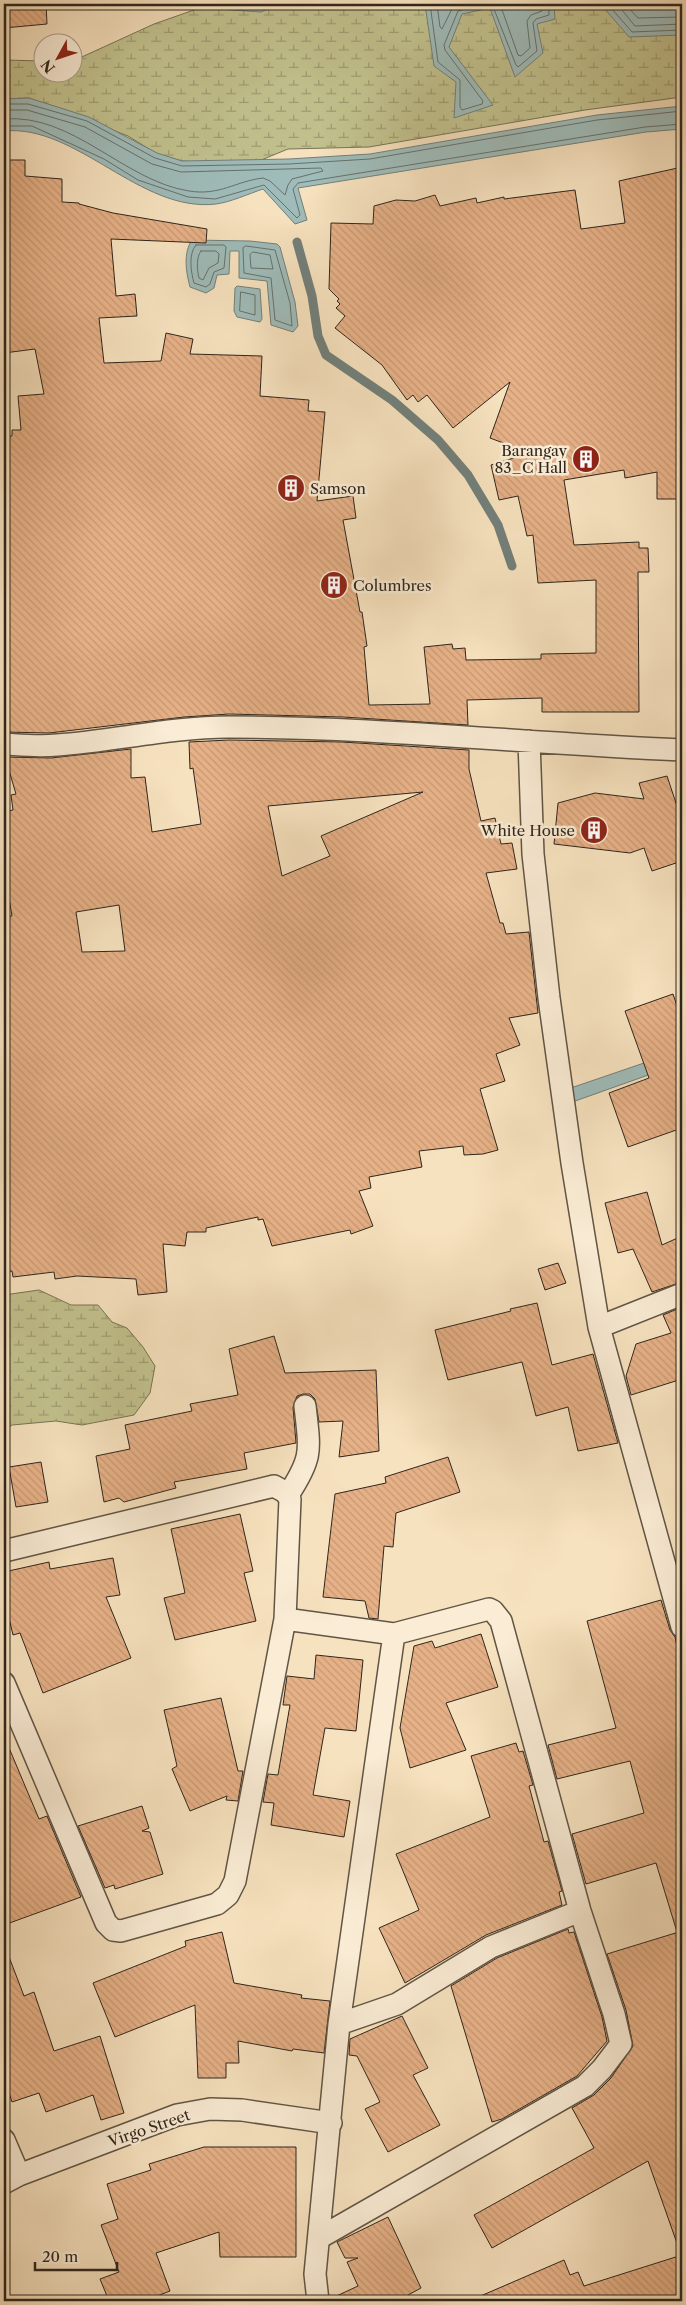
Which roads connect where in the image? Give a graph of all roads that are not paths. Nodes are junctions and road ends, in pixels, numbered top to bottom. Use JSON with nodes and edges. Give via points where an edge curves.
{"nodes":[{"id":1,"x":528,"y":741,"type":"junction"},
{"id":2,"x":4,"y":744,"type":"edge"},
{"id":3,"x":682,"y":750,"type":"edge"},
{"id":4,"x":682,"y":1294,"type":"edge"},
{"id":5,"x":599,"y":1327,"type":"junction"},
{"id":6,"x":305,"y":1406,"type":"dead end"},
{"id":7,"x":288,"y":1495,"type":"junction"},
{"id":8,"x":4,"y":1551,"type":"edge"},
{"id":9,"x":285,"y":1619,"type":"junction"},
{"id":10,"x":682,"y":1626,"type":"edge"},
{"id":11,"x":394,"y":1634,"type":"junction"},
{"id":12,"x":4,"y":1682,"type":"edge"},
{"id":13,"x":580,"y":1911,"type":"junction"},
{"id":14,"x":339,"y":2024,"type":"junction"},
{"id":15,"x":331,"y":2123,"type":"junction"},
{"id":16,"x":4,"y":2140,"type":"edge"},
{"id":17,"x":11,"y":2179,"type":"edge"},
{"id":18,"x":318,"y":2238,"type":"junction"},
{"id":19,"x":318,"y":2301,"type":"edge"}],
"edges":[{"from":1,"to":2,"type":"street","via":[[312,728],[227,727],[55,746]]},
{"from":1,"to":3,"type":"street"},
{"from":1,"to":5,"type":"street","via":[[533,854],[549,998]]},
{"from":4,"to":5,"type":"street"},
{"from":5,"to":10,"type":"street"},
{"from":6,"to":7,"type":"street","via":[[310,1444],[308,1458]]},
{"from":7,"to":8,"type":"street","via":[[274,1486]]},
{"from":7,"to":9,"type":"street"},
{"from":9,"to":11,"type":"street"},
{"from":9,"to":12,"type":"street","via":[[235,1881],[228,1895],[217,1904],[121,1931],[113,1930],[106,1923],[97,1906]]},
{"from":11,"to":13,"type":"street","via":[[489,1609],[501,1621]]},
{"from":11,"to":14,"type":"street"},
{"from":13,"to":14,"type":"street","via":[[491,1947],[396,2004]]},
{"from":13,"to":18,"type":"street","via":[[621,2044],[602,2069],[585,2086]]},
{"from":14,"to":15,"type":"street"},
{"from":15,"to":17,"type":"street","name":"Virgo Street","via":[[242,2110],[210,2109],[177,2115]]},
{"from":15,"to":18,"type":"street"},
{"from":16,"to":17,"type":"street"},
{"from":18,"to":19,"type":"street","via":[[315,2274]]}]}
